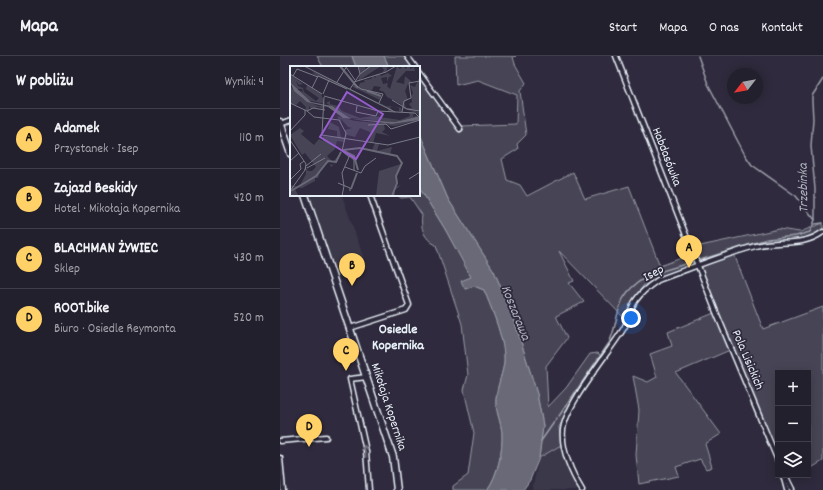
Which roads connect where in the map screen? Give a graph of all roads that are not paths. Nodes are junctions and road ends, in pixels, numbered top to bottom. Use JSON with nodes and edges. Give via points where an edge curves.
{"nodes":[{"id":1,"x":407,"y":56,"type":"edge"},
{"id":2,"x":616,"y":56,"type":"edge"},
{"id":3,"x":414,"y":66,"type":"edge"},
{"id":4,"x":420,"y":74,"type":"edge"},
{"id":5,"x":290,"y":120,"type":"edge"},
{"id":6,"x":280,"y":123,"type":"edge"},
{"id":7,"x":460,"y":128,"type":"dead end"},
{"id":8,"x":290,"y":151,"type":"edge"},
{"id":9,"x":305,"y":196,"type":"edge"},
{"id":10,"x":370,"y":196,"type":"edge"},
{"id":11,"x":822,"y":232,"type":"edge"},
{"id":12,"x":699,"y":266,"type":"junction"},
{"id":13,"x":350,"y":328,"type":"junction"},
{"id":14,"x":367,"y":377,"type":"junction"},
{"id":15,"x":326,"y":437,"type":"dead end"},
{"id":16,"x":280,"y":441,"type":"edge"},
{"id":17,"x":775,"y":454,"type":"edge"},
{"id":18,"x":280,"y":458,"type":"edge"},
{"id":19,"x":785,"y":478,"type":"edge"},
{"id":20,"x":283,"y":490,"type":"edge"},
{"id":21,"x":369,"y":490,"type":"edge"},
{"id":22,"x":397,"y":490,"type":"edge"},
{"id":23,"x":582,"y":490,"type":"edge"},
{"id":24,"x":791,"y":490,"type":"edge"}],
"edges":[{"from":1,"to":3,"type":"street"},
{"from":2,"to":12,"type":"street","name":"Habdasówka"},
{"from":4,"to":7,"type":"street"},
{"from":5,"to":6,"type":"street"},
{"from":6,"to":8,"type":"main road"},
{"from":9,"to":13,"type":"main road","name":"Mikołaja Kopernika"},
{"from":10,"to":13,"type":"street","via":[[409,305],[406,310]]},
{"from":11,"to":12,"type":"street","name":"Isep","via":[[801,242],[753,246]]},
{"from":12,"to":17,"type":"street","name":"Pola Lisickich"},
{"from":12,"to":23,"type":"street","name":"Isep","via":[[658,280],[646,287],[635,301],[625,327],[566,417],[563,443]]},
{"from":13,"to":14,"type":"main road","name":"Mikołaja Kopernika"},
{"from":21,"to":14,"type":"street","one_way":true,"via":[[366,451],[350,379]]},
{"from":14,"to":22,"type":"main road","name":"Mikołaja Kopernika","via":[[393,457]]},
{"from":15,"to":16,"type":"street"},
{"from":18,"to":20,"type":"street"},
{"from":19,"to":24,"type":"street"}]}
